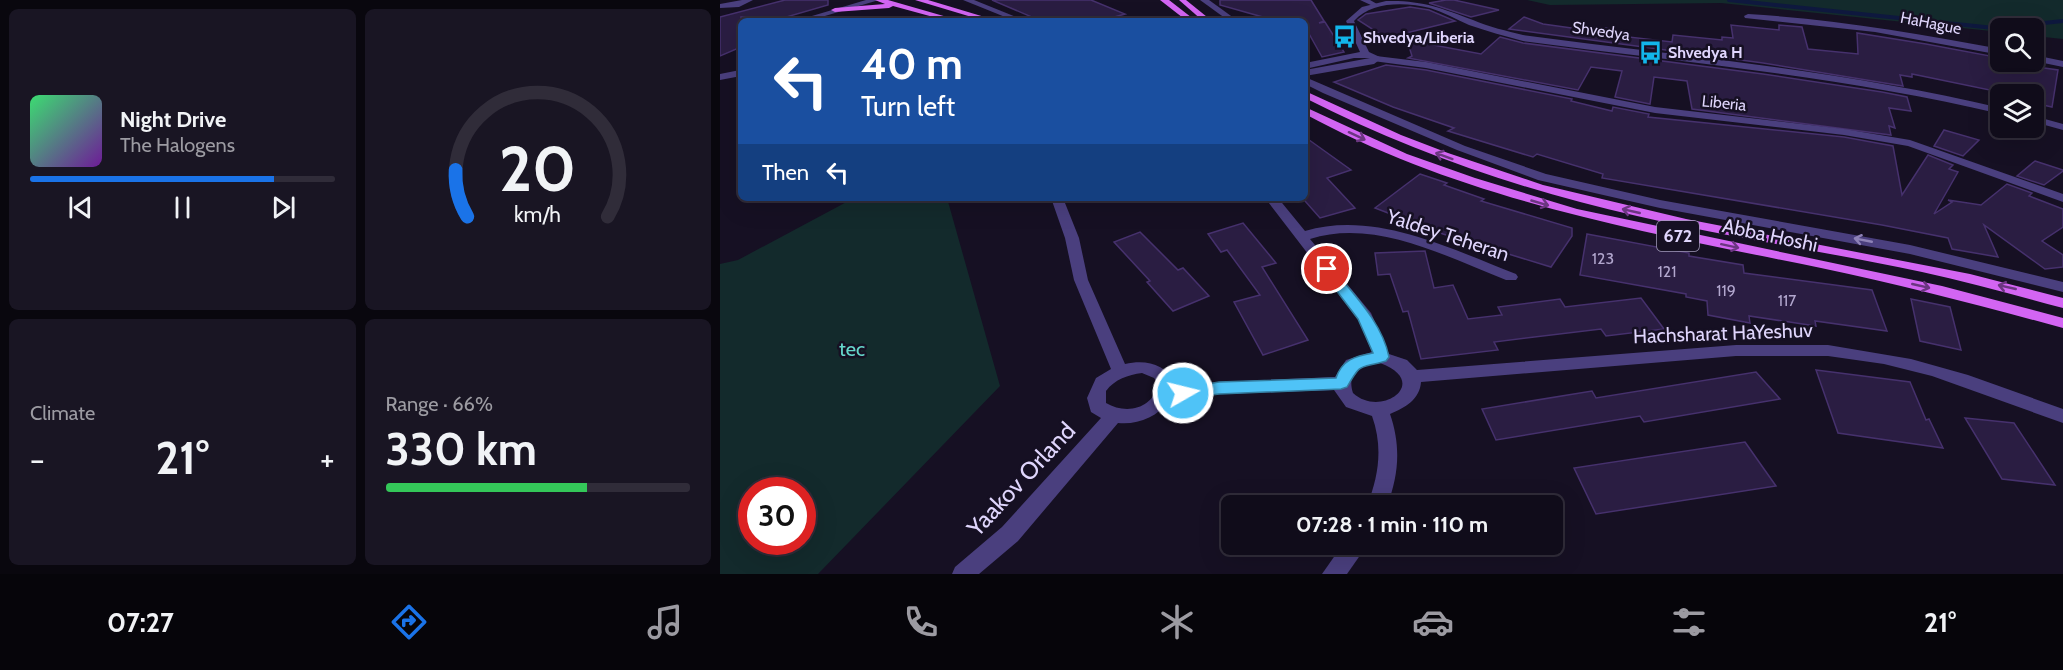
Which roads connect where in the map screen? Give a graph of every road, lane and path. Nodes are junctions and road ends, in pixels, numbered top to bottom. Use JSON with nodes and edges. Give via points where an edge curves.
{"nodes":[{"id":1,"x":749,"y":0,"type":"edge"},
{"id":2,"x":841,"y":0,"type":"edge"},
{"id":3,"x":877,"y":0,"type":"edge"},
{"id":4,"x":919,"y":0,"type":"edge"},
{"id":5,"x":967,"y":0,"type":"edge"},
{"id":6,"x":1164,"y":0,"type":"edge"},
{"id":7,"x":1181,"y":0,"type":"edge"},
{"id":8,"x":1204,"y":0,"type":"edge"},
{"id":9,"x":1364,"y":0,"type":"edge"},
{"id":10,"x":1373,"y":4,"type":"junction"},
{"id":11,"x":898,"y":5,"type":"junction"},
{"id":12,"x":720,"y":6,"type":"edge"},
{"id":13,"x":835,"y":10,"type":"junction"},
{"id":14,"x":1748,"y":16,"type":"dead end"},
{"id":15,"x":809,"y":18,"type":"edge"},
{"id":16,"x":946,"y":18,"type":"edge"},
{"id":17,"x":983,"y":18,"type":"edge"},
{"id":18,"x":1014,"y":18,"type":"edge"},
{"id":19,"x":1188,"y":18,"type":"edge"},
{"id":20,"x":1204,"y":18,"type":"edge"},
{"id":21,"x":1230,"y":18,"type":"edge"},
{"id":22,"x":1990,"y":50,"type":"edge"},
{"id":23,"x":1365,"y":53,"type":"junction"},
{"id":24,"x":1356,"y":59,"type":"junction"},
{"id":25,"x":1376,"y":59,"type":"junction"},
{"id":26,"x":2044,"y":60,"type":"edge"},
{"id":27,"x":2063,"y":64,"type":"edge"},
{"id":28,"x":1308,"y":66,"type":"edge"},
{"id":29,"x":738,"y":73,"type":"edge"},
{"id":30,"x":1308,"y":73,"type":"edge"},
{"id":31,"x":720,"y":76,"type":"edge"},
{"id":32,"x":1308,"y":82,"type":"edge"},
{"id":33,"x":1308,"y":95,"type":"edge"},
{"id":34,"x":1990,"y":108,"type":"edge"},
{"id":35,"x":1308,"y":111,"type":"edge"},
{"id":36,"x":2044,"y":122,"type":"edge"},
{"id":37,"x":2063,"y":127,"type":"edge"},
{"id":38,"x":2063,"y":198,"type":"edge"},
{"id":39,"x":1058,"y":201,"type":"edge"},
{"id":40,"x":1273,"y":201,"type":"edge"},
{"id":41,"x":1301,"y":237,"type":"junction"},
{"id":42,"x":1511,"y":277,"type":"dead end"},
{"id":43,"x":2063,"y":287,"type":"edge"},
{"id":44,"x":2063,"y":303,"type":"edge"},
{"id":45,"x":2063,"y":323,"type":"edge"},
{"id":46,"x":1381,"y":357,"type":"junction"},
{"id":47,"x":1120,"y":371,"type":"junction"},
{"id":48,"x":1413,"y":376,"type":"junction"},
{"id":49,"x":1341,"y":383,"type":"junction"},
{"id":50,"x":1166,"y":396,"type":"junction"},
{"id":51,"x":1379,"y":409,"type":"junction"},
{"id":52,"x":2063,"y":416,"type":"edge"},
{"id":53,"x":1113,"y":417,"type":"junction"},
{"id":54,"x":1380,"y":495,"type":"edge"},
{"id":55,"x":1348,"y":555,"type":"edge"},
{"id":56,"x":963,"y":574,"type":"edge"},
{"id":57,"x":1333,"y":574,"type":"edge"}],
"edges":[{"from":1,"to":12,"type":"street"},
{"from":2,"to":13,"type":"main road"},
{"from":3,"to":11,"type":"main road"},
{"from":3,"to":13,"type":"street"},
{"from":4,"to":17,"type":"main road"},
{"from":5,"to":18,"type":"street"},
{"from":6,"to":19,"type":"main road"},
{"from":7,"to":20,"type":"main road"},
{"from":8,"to":21,"type":"street"},
{"from":9,"to":10,"type":"street"},
{"from":10,"to":23,"type":"street","via":[[1353,13],[1350,21]]},
{"from":10,"to":34,"type":"street","name":"Shvedya","via":[[1420,3],[1523,38],[1867,83]]},
{"from":11,"to":13,"type":"main road"},
{"from":11,"to":16,"type":"main road"},
{"from":13,"to":15,"type":"street"},
{"from":14,"to":22,"type":"street","name":"HaHague","via":[[1830,22]]},
{"from":23,"to":24,"type":"street"},
{"from":23,"to":25,"type":"street","via":[[1375,55]]},
{"from":24,"to":25,"type":"street"},
{"from":24,"to":28,"type":"street"},
{"from":24,"to":30,"type":"street"},
{"from":25,"to":38,"type":"street","name":"Liberia","via":[[1466,72],[1655,110],[1890,139],[1950,156]]},
{"from":26,"to":27,"type":"street"},
{"from":29,"to":31,"type":"street"},
{"from":43,"to":32,"type":"street","name":"Abba Hoshi","one_way":true,"via":[[1918,251],[1622,196],[1543,177]]},
{"from":44,"to":33,"type":"main road","name":"Abba Hoshi","number":"672","one_way":true,"via":[[1968,278],[1686,223],[1537,188],[1407,142]]},
{"from":35,"to":45,"type":"main road","name":"Abba Hoshi","number":"672","one_way":true,"via":[[1392,152],[1574,212],[1896,280]]},
{"from":36,"to":37,"type":"street"},
{"from":39,"to":47,"type":"street","via":[[1072,238],[1080,280]]},
{"from":40,"to":41,"type":"street"},
{"from":41,"to":42,"type":"street","name":"Yaldey Teheran","via":[[1313,231],[1341,228],[1384,232]]},
{"from":41,"to":46,"type":"street","via":[[1365,318]]},
{"from":46,"to":48,"type":"street","via":[[1406,366]]},
{"from":46,"to":49,"type":"street","via":[[1359,361],[1346,371]]},
{"from":47,"to":50,"type":"street","via":[[1143,367],[1162,373],[1167,379]]},
{"from":47,"to":53,"type":"street","via":[[1102,384],[1095,400],[1097,407]]},
{"from":48,"to":51,"type":"street","via":[[1413,388],[1406,399]]},
{"from":48,"to":52,"type":"street","name":"Hachsharat HaYeshuv","via":[[1701,352],[1818,351],[1858,354],[1921,368]]},
{"from":49,"to":50,"type":"street","via":[[1219,388]]},
{"from":49,"to":51,"type":"street","via":[[1345,395],[1353,402]]},
{"from":50,"to":53,"type":"street","via":[[1137,416]]},
{"from":51,"to":54,"type":"street","via":[[1388,433],[1390,461]]},
{"from":53,"to":56,"type":"street","name":"Yaakov Orland","via":[[1010,534]]},
{"from":55,"to":57,"type":"street"}]}
